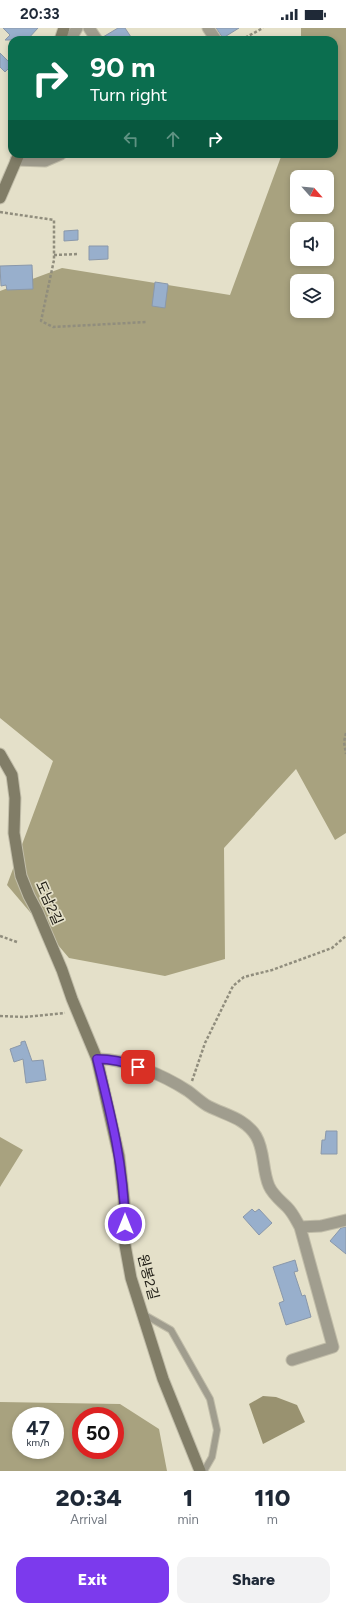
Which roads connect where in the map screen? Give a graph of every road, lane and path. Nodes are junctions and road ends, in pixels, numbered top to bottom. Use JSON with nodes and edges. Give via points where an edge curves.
{"nodes":[{"id":1,"x":263,"y":28,"type":"edge"},
{"id":2,"x":249,"y":36,"type":"edge"},
{"id":3,"x":17,"y":158,"type":"edge"},
{"id":4,"x":24,"y":158,"type":"edge"},
{"id":5,"x":52,"y":158,"type":"edge"},
{"id":6,"x":0,"y":198,"type":"edge"},
{"id":7,"x":0,"y":212,"type":"edge"},
{"id":8,"x":79,"y":254,"type":"dead end"},
{"id":9,"x":54,"y":255,"type":"junction"},
{"id":10,"x":147,"y":322,"type":"dead end"},
{"id":11,"x":346,"y":733,"type":"edge"},
{"id":12,"x":0,"y":754,"type":"edge"},
{"id":13,"x":346,"y":754,"type":"edge"},
{"id":14,"x":0,"y":936,"type":"edge"},
{"id":15,"x":346,"y":936,"type":"edge"},
{"id":16,"x":17,"y":942,"type":"dead end"},
{"id":17,"x":78,"y":1012,"type":"junction"},
{"id":18,"x":0,"y":1016,"type":"edge"},
{"id":19,"x":97,"y":1059,"type":"junction"},
{"id":20,"x":187,"y":1090,"type":"junction"},
{"id":21,"x":346,"y":1220,"type":"edge"},
{"id":22,"x":300,"y":1227,"type":"junction"},
{"id":23,"x":143,"y":1314,"type":"junction"},
{"id":24,"x":292,"y":1360,"type":"dead end"},
{"id":25,"x":200,"y":1471,"type":"edge"},
{"id":26,"x":204,"y":1471,"type":"edge"}],
"edges":[{"from":1,"to":2,"type":"path"},
{"from":3,"to":6,"type":"main road"},
{"from":4,"to":5,"type":"street","via":[[45,161]]},
{"from":7,"to":9,"type":"path","via":[[54,220]]},
{"from":8,"to":9,"type":"path"},
{"from":9,"to":10,"type":"path","via":[[41,321],[53,326]]},
{"from":11,"to":13,"type":"path"},
{"from":12,"to":17,"type":"main road","name":"도남2길","via":[[12,775],[15,798],[14,833],[28,896],[37,911]]},
{"from":14,"to":16,"type":"path"},
{"from":15,"to":20,"type":"path","via":[[332,948],[272,970],[244,977],[233,986],[205,1043]]},
{"from":17,"to":18,"type":"path","via":[[24,1017]]},
{"from":17,"to":19,"type":"main road","name":"도남2길"},
{"from":19,"to":20,"type":"street","via":[[125,1062]]},
{"from":19,"to":23,"type":"main road","name":"원봉2길","via":[[120,1156],[125,1245],[131,1278]]},
{"from":20,"to":22,"type":"street","via":[[207,1106],[230,1114],[256,1136],[262,1151],[269,1186],[276,1198],[294,1215]]},
{"from":21,"to":22,"type":"street","via":[[321,1226]]},
{"from":22,"to":24,"type":"street","via":[[333,1347]]},
{"from":23,"to":25,"type":"main road","name":"원봉2길","via":[[163,1380]]},
{"from":23,"to":26,"type":"lane","via":[[171,1330],[210,1399],[217,1430],[212,1457]]}]}
